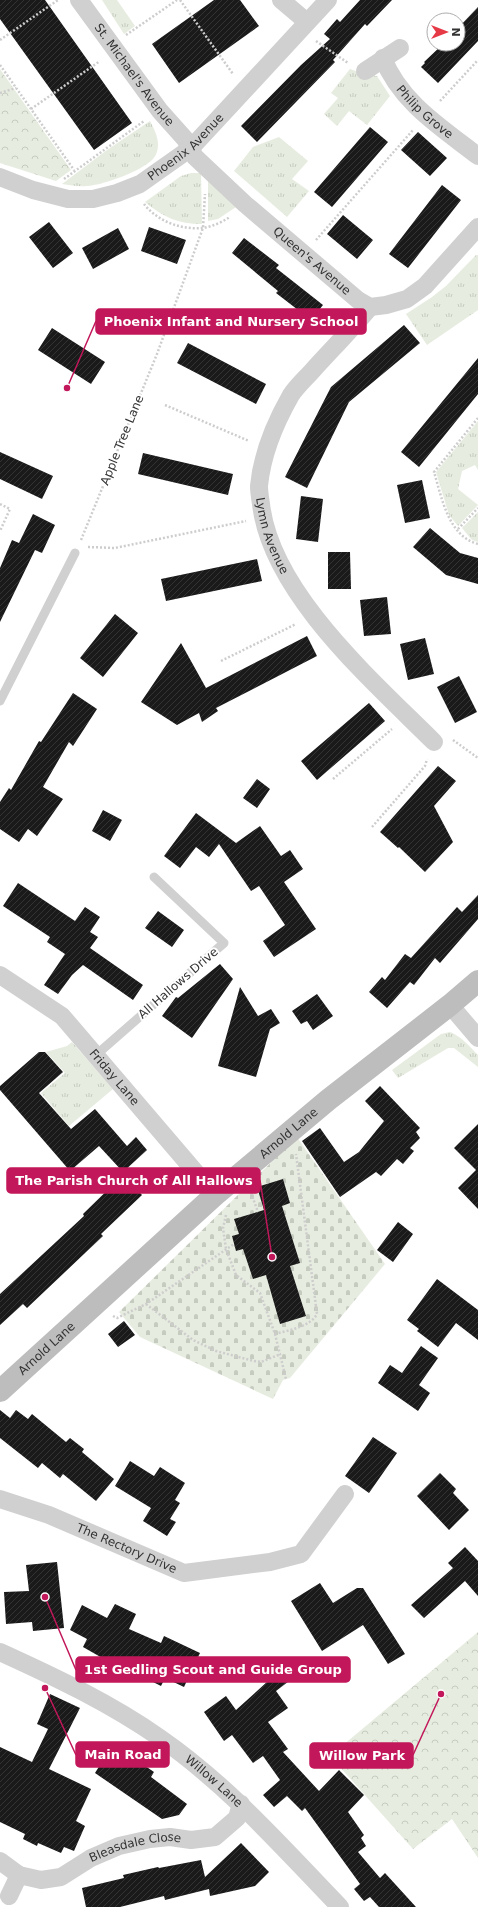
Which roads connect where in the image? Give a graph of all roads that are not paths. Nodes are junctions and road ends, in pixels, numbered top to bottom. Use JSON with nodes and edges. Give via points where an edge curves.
{"nodes":[{"id":1,"x":79,"y":0,"type":"edge"},
{"id":2,"x":281,"y":0,"type":"edge"},
{"id":3,"x":328,"y":0,"type":"edge"},
{"id":4,"x":304,"y":26,"type":"junction"},
{"id":5,"x":400,"y":48,"type":"dead end"},
{"id":6,"x":383,"y":58,"type":"junction"},
{"id":7,"x":358,"y":68,"type":"road end"},
{"id":8,"x":191,"y":148,"type":"junction"},
{"id":9,"x":478,"y":156,"type":"edge"},
{"id":10,"x":0,"y":177,"type":"edge"},
{"id":11,"x":476,"y":235,"type":"edge"},
{"id":12,"x":370,"y":307,"type":"junction"},
{"id":13,"x":76,"y":550,"type":"road end"},
{"id":14,"x":0,"y":701,"type":"edge"},
{"id":15,"x":434,"y":742,"type":"road end"},
{"id":16,"x":154,"y":877,"type":"dead end"},
{"id":17,"x":0,"y":975,"type":"edge"},
{"id":18,"x":478,"y":981,"type":"edge"},
{"id":19,"x":450,"y":1005,"type":"junction"},
{"id":20,"x":478,"y":1038,"type":"edge"},
{"id":21,"x":96,"y":1055,"type":"junction"},
{"id":22,"x":215,"y":1195,"type":"junction"},
{"id":23,"x":0,"y":1390,"type":"edge"},
{"id":24,"x":345,"y":1494,"type":"dead end"},
{"id":25,"x":0,"y":1499,"type":"edge"},
{"id":26,"x":0,"y":1652,"type":"edge"},
{"id":27,"x":241,"y":1804,"type":"junction"},
{"id":28,"x":0,"y":1861,"type":"edge"},
{"id":29,"x":19,"y":1875,"type":"junction"},
{"id":30,"x":9,"y":1896,"type":"dead end"},
{"id":31,"x":340,"y":1907,"type":"edge"}],
"edges":[{"from":1,"to":8,"type":"street","name":"St. Michael's Avenue","via":[[160,111]]},
{"from":2,"to":4,"type":"street"},
{"from":3,"to":4,"type":"street","name":"Phoenix Avenue"},
{"from":4,"to":8,"type":"street","name":"Phoenix Avenue"},
{"from":5,"to":6,"type":"street"},
{"from":6,"to":7,"type":"street"},
{"from":6,"to":9,"type":"street","name":"Philip Grove","via":[[388,71],[401,90],[424,115]]},
{"from":8,"to":10,"type":"street","name":"Phoenix Avenue","via":[[131,187],[93,199],[68,199],[33,190]]},
{"from":8,"to":12,"type":"street","name":"Queen's Avenue","via":[[206,168],[245,204],[358,300]]},
{"from":11,"to":12,"type":"street","via":[[419,291],[407,299]]},
{"from":12,"to":15,"type":"street","name":"Lymn Avenue","via":[[292,394],[271,435],[259,487],[262,518],[285,573],[316,618],[361,669]]},
{"from":13,"to":14,"type":"lane"},
{"from":16,"to":21,"type":"lane","name":"All Hallows Drive","via":[[224,943]]},
{"from":17,"to":21,"type":"street","name":"Friday Lane","via":[[62,1016]]},
{"from":18,"to":19,"type":"street","name":"Arnold Lane"},
{"from":19,"to":20,"type":"street"},
{"from":19,"to":22,"type":"street","name":"Arnold Lane","via":[[328,1100]]},
{"from":21,"to":22,"type":"street","name":"Friday Lane"},
{"from":22,"to":23,"type":"street","name":"Arnold Lane"},
{"from":24,"to":25,"type":"street","name":"The Rectory Drive","via":[[301,1554],[270,1562],[184,1573],[49,1515]]},
{"from":26,"to":27,"type":"street","name":"Willow Lane","via":[[55,1678],[135,1722],[160,1738]]},
{"from":27,"to":29,"type":"street","name":"Bleasdale Close","via":[[237,1818],[215,1837],[191,1840],[170,1837],[150,1839],[120,1846],[91,1858],[61,1877],[41,1880]]},
{"from":27,"to":31,"type":"street","name":"Willow Lane"},
{"from":28,"to":29,"type":"street","name":"Bleasdale Close"},
{"from":29,"to":30,"type":"street"}]}
